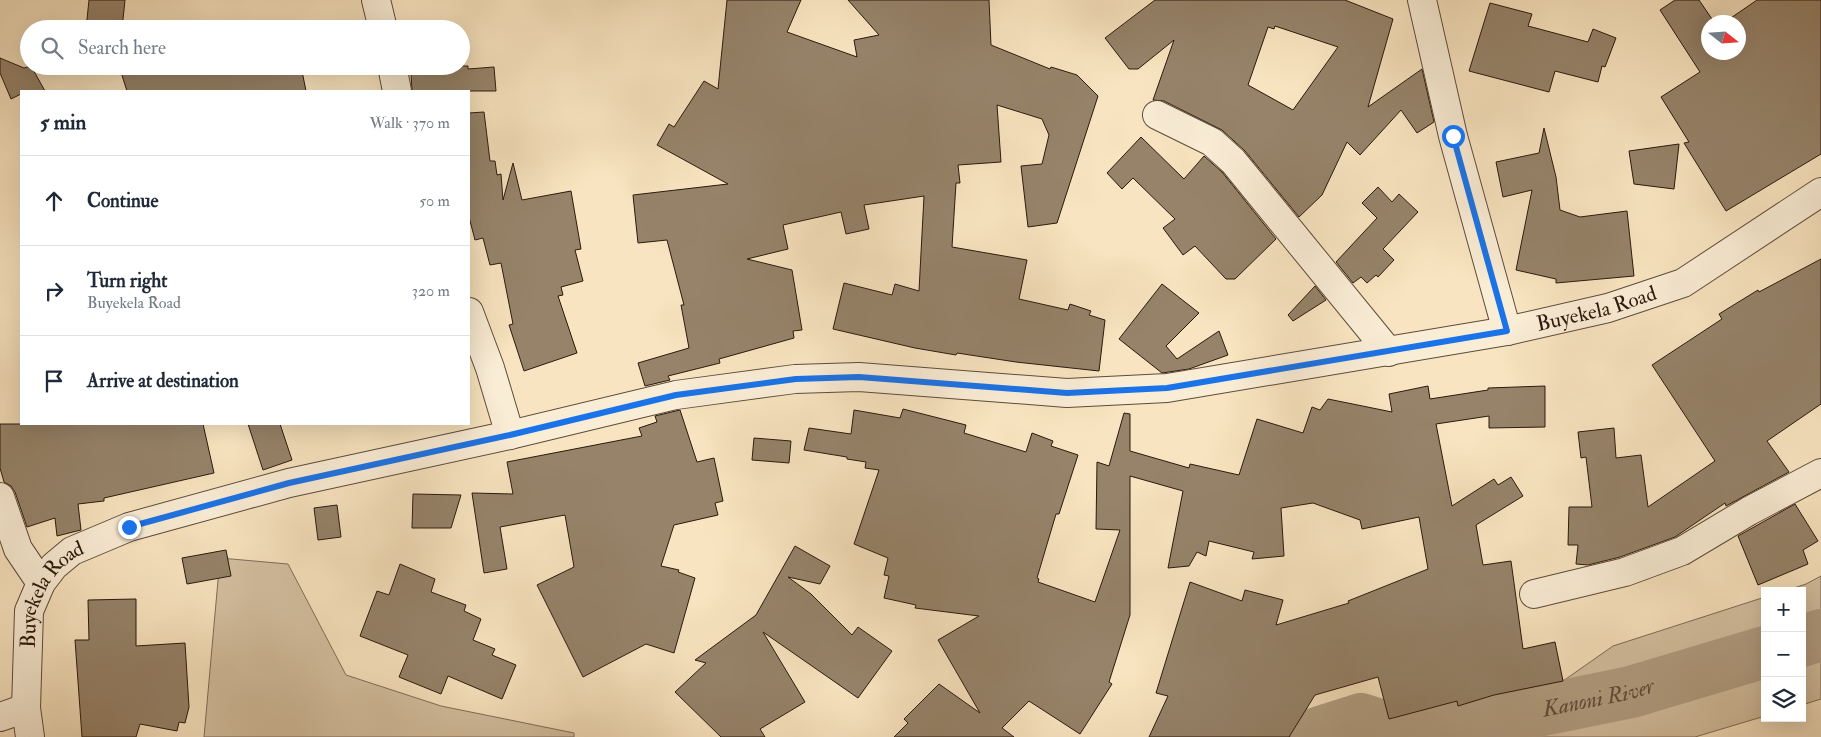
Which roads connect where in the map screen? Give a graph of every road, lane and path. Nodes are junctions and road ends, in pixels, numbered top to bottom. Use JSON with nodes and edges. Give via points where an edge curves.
{"nodes":[{"id":1,"x":376,"y":0,"type":"edge"},
{"id":2,"x":1422,"y":0,"type":"edge"},
{"id":3,"x":381,"y":20,"type":"edge"},
{"id":4,"x":393,"y":75,"type":"edge"},
{"id":5,"x":396,"y":90,"type":"edge"},
{"id":6,"x":1157,"y":115,"type":"dead end"},
{"id":7,"x":1821,"y":192,"type":"edge"},
{"id":8,"x":470,"y":315,"type":"edge"},
{"id":9,"x":1507,"y":331,"type":"junction"},
{"id":10,"x":1389,"y":352,"type":"junction"},
{"id":11,"x":510,"y":435,"type":"junction"},
{"id":12,"x":1821,"y":473,"type":"edge"},
{"id":13,"x":0,"y":497,"type":"edge"},
{"id":14,"x":41,"y":583,"type":"junction"},
{"id":15,"x":1534,"y":594,"type":"dead end"},
{"id":16,"x":26,"y":708,"type":"junction"},
{"id":17,"x":0,"y":717,"type":"edge"},
{"id":18,"x":30,"y":737,"type":"edge"}],
"edges":[{"from":1,"to":3,"type":"street"},
{"from":2,"to":9,"type":"street","via":[[1453,136]]},
{"from":4,"to":5,"type":"street"},
{"from":6,"to":10,"type":"street","via":[[1212,142],[1233,161]]},
{"from":7,"to":9,"type":"street","name":"Buyekela Road","via":[[1683,282],[1608,308]]},
{"from":8,"to":11,"type":"street"},
{"from":9,"to":10,"type":"street","name":"Buyekela Road"},
{"from":10,"to":11,"type":"street","name":"Buyekela Road","via":[[1167,388],[1067,393],[859,377],[796,379],[676,395]]},
{"from":11,"to":14,"type":"street","name":"Buyekela Road","via":[[289,483],[129,527],[72,551]]},
{"from":12,"to":15,"type":"street","via":[[1682,551],[1625,572]]},
{"from":13,"to":14,"type":"street","via":[[18,549]]},
{"from":14,"to":16,"type":"street","name":"Buyekela Road","via":[[29,611]]},
{"from":16,"to":17,"type":"street"},
{"from":16,"to":18,"type":"street","name":"Buyekela Road"}]}
